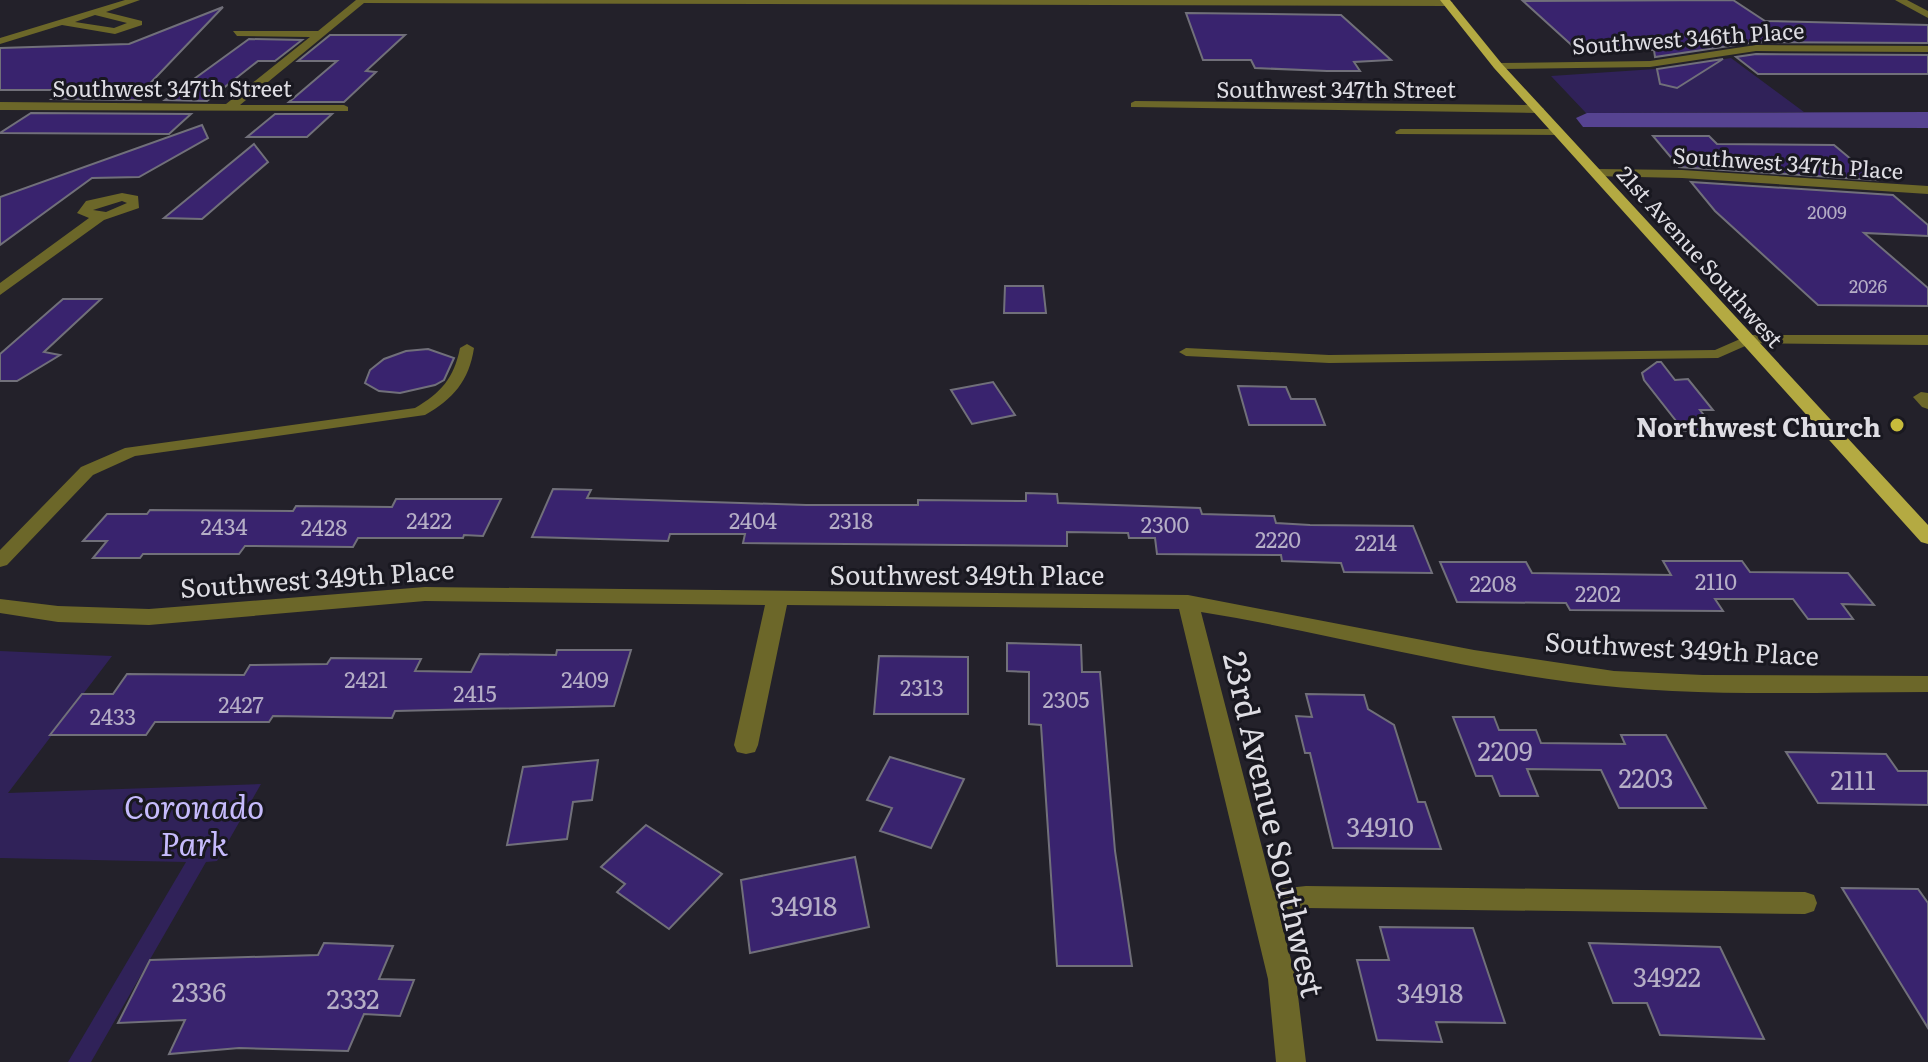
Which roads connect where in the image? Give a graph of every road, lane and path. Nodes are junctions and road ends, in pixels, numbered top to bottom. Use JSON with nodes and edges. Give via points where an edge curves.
{"nodes":[{"id":1,"x":135,"y":0,"type":"edge"},
{"id":2,"x":362,"y":0,"type":"edge"},
{"id":3,"x":1900,"y":0,"type":"edge"},
{"id":4,"x":1447,"y":2,"type":"edge"},
{"id":5,"x":94,"y":12,"type":"junction"},
{"id":6,"x":1928,"y":15,"type":"edge"},
{"id":7,"x":60,"y":22,"type":"junction"},
{"id":8,"x":237,"y":33,"type":"dead end"},
{"id":9,"x":320,"y":34,"type":"junction"},
{"id":10,"x":0,"y":41,"type":"edge"},
{"id":11,"x":1928,"y":49,"type":"edge"},
{"id":12,"x":1498,"y":66,"type":"junction"},
{"id":13,"x":1135,"y":105,"type":"dead end"},
{"id":14,"x":0,"y":106,"type":"edge"},
{"id":15,"x":230,"y":107,"type":"junction"},
{"id":16,"x":344,"y":109,"type":"dead end"},
{"id":17,"x":1538,"y":109,"type":"junction"},
{"id":18,"x":1400,"y":132,"type":"dead end"},
{"id":19,"x":1559,"y":132,"type":"junction"},
{"id":20,"x":1597,"y":173,"type":"junction"},
{"id":21,"x":1928,"y":190,"type":"edge"},
{"id":22,"x":99,"y":217,"type":"dead end"},
{"id":23,"x":0,"y":290,"type":"edge"},
{"id":24,"x":1747,"y":340,"type":"junction"},
{"id":25,"x":1928,"y":340,"type":"edge"},
{"id":26,"x":467,"y":348,"type":"dead end"},
{"id":27,"x":1186,"y":352,"type":"dead end"},
{"id":28,"x":1928,"y":398,"type":"edge"},
{"id":29,"x":1928,"y":404,"type":"edge"},
{"id":30,"x":1928,"y":537,"type":"edge"},
{"id":31,"x":0,"y":561,"type":"edge"},
{"id":32,"x":777,"y":600,"type":"junction"},
{"id":33,"x":1188,"y":602,"type":"junction"},
{"id":34,"x":0,"y":606,"type":"edge"},
{"id":35,"x":1928,"y":684,"type":"edge"},
{"id":36,"x":746,"y":745,"type":"dead end"},
{"id":37,"x":1262,"y":900,"type":"junction"},
{"id":38,"x":1805,"y":903,"type":"dead end"},
{"id":39,"x":1291,"y":1062,"type":"edge"}],
"edges":[{"from":1,"to":5,"type":"street"},
{"from":2,"to":4,"type":"street"},
{"from":2,"to":9,"type":"street"},
{"from":3,"to":6,"type":"street"},
{"from":4,"to":12,"type":"main road","name":"21st Avenue Southwest"},
{"from":5,"to":7,"type":"street"},
{"from":5,"to":7,"type":"street","via":[[138,23],[106,31]]},
{"from":7,"to":10,"type":"street"},
{"from":8,"to":9,"type":"street"},
{"from":9,"to":15,"type":"street"},
{"from":11,"to":12,"type":"street","name":"Southwest 346th Place","via":[[1756,48],[1650,64]]},
{"from":12,"to":17,"type":"main road","name":"21st Avenue Southwest"},
{"from":13,"to":17,"type":"street","name":"Southwest 347th Street"},
{"from":14,"to":15,"type":"street","name":"Southwest 347th Street"},
{"from":15,"to":16,"type":"street","name":"Southwest 347th Street"},
{"from":17,"to":19,"type":"main road","name":"21st Avenue Southwest"},
{"from":18,"to":19,"type":"lane"},
{"from":19,"to":20,"type":"main road","name":"21st Avenue Southwest"},
{"from":20,"to":21,"type":"street","name":"Southwest 347th Place"},
{"from":20,"to":24,"type":"main road","name":"21st Avenue Southwest"},
{"from":22,"to":23,"type":"street"},
{"from":24,"to":25,"type":"street"},
{"from":24,"to":27,"type":"lane","via":[[1718,354],[1329,359]]},
{"from":24,"to":30,"type":"main road","name":"21st Avenue Southwest"},
{"from":26,"to":31,"type":"lane","via":[[464,370],[452,393],[419,412],[131,452],[87,471]]},
{"from":28,"to":29,"type":"lane","via":[[1921,397]]},
{"from":32,"to":33,"type":"street","name":"Southwest 349th Place"},
{"from":32,"to":34,"type":"street","name":"Southwest 349th Place","via":[[425,594],[149,617]]},
{"from":32,"to":36,"type":"street"},
{"from":33,"to":35,"type":"street","name":"Southwest 349th Place","via":[[1572,674],[1719,683]]},
{"from":33,"to":37,"type":"street","name":"23rd Avenue Southwest"},
{"from":37,"to":38,"type":"lane"},
{"from":37,"to":39,"type":"street","name":"23rd Avenue Southwest","via":[[1282,979]]}]}
